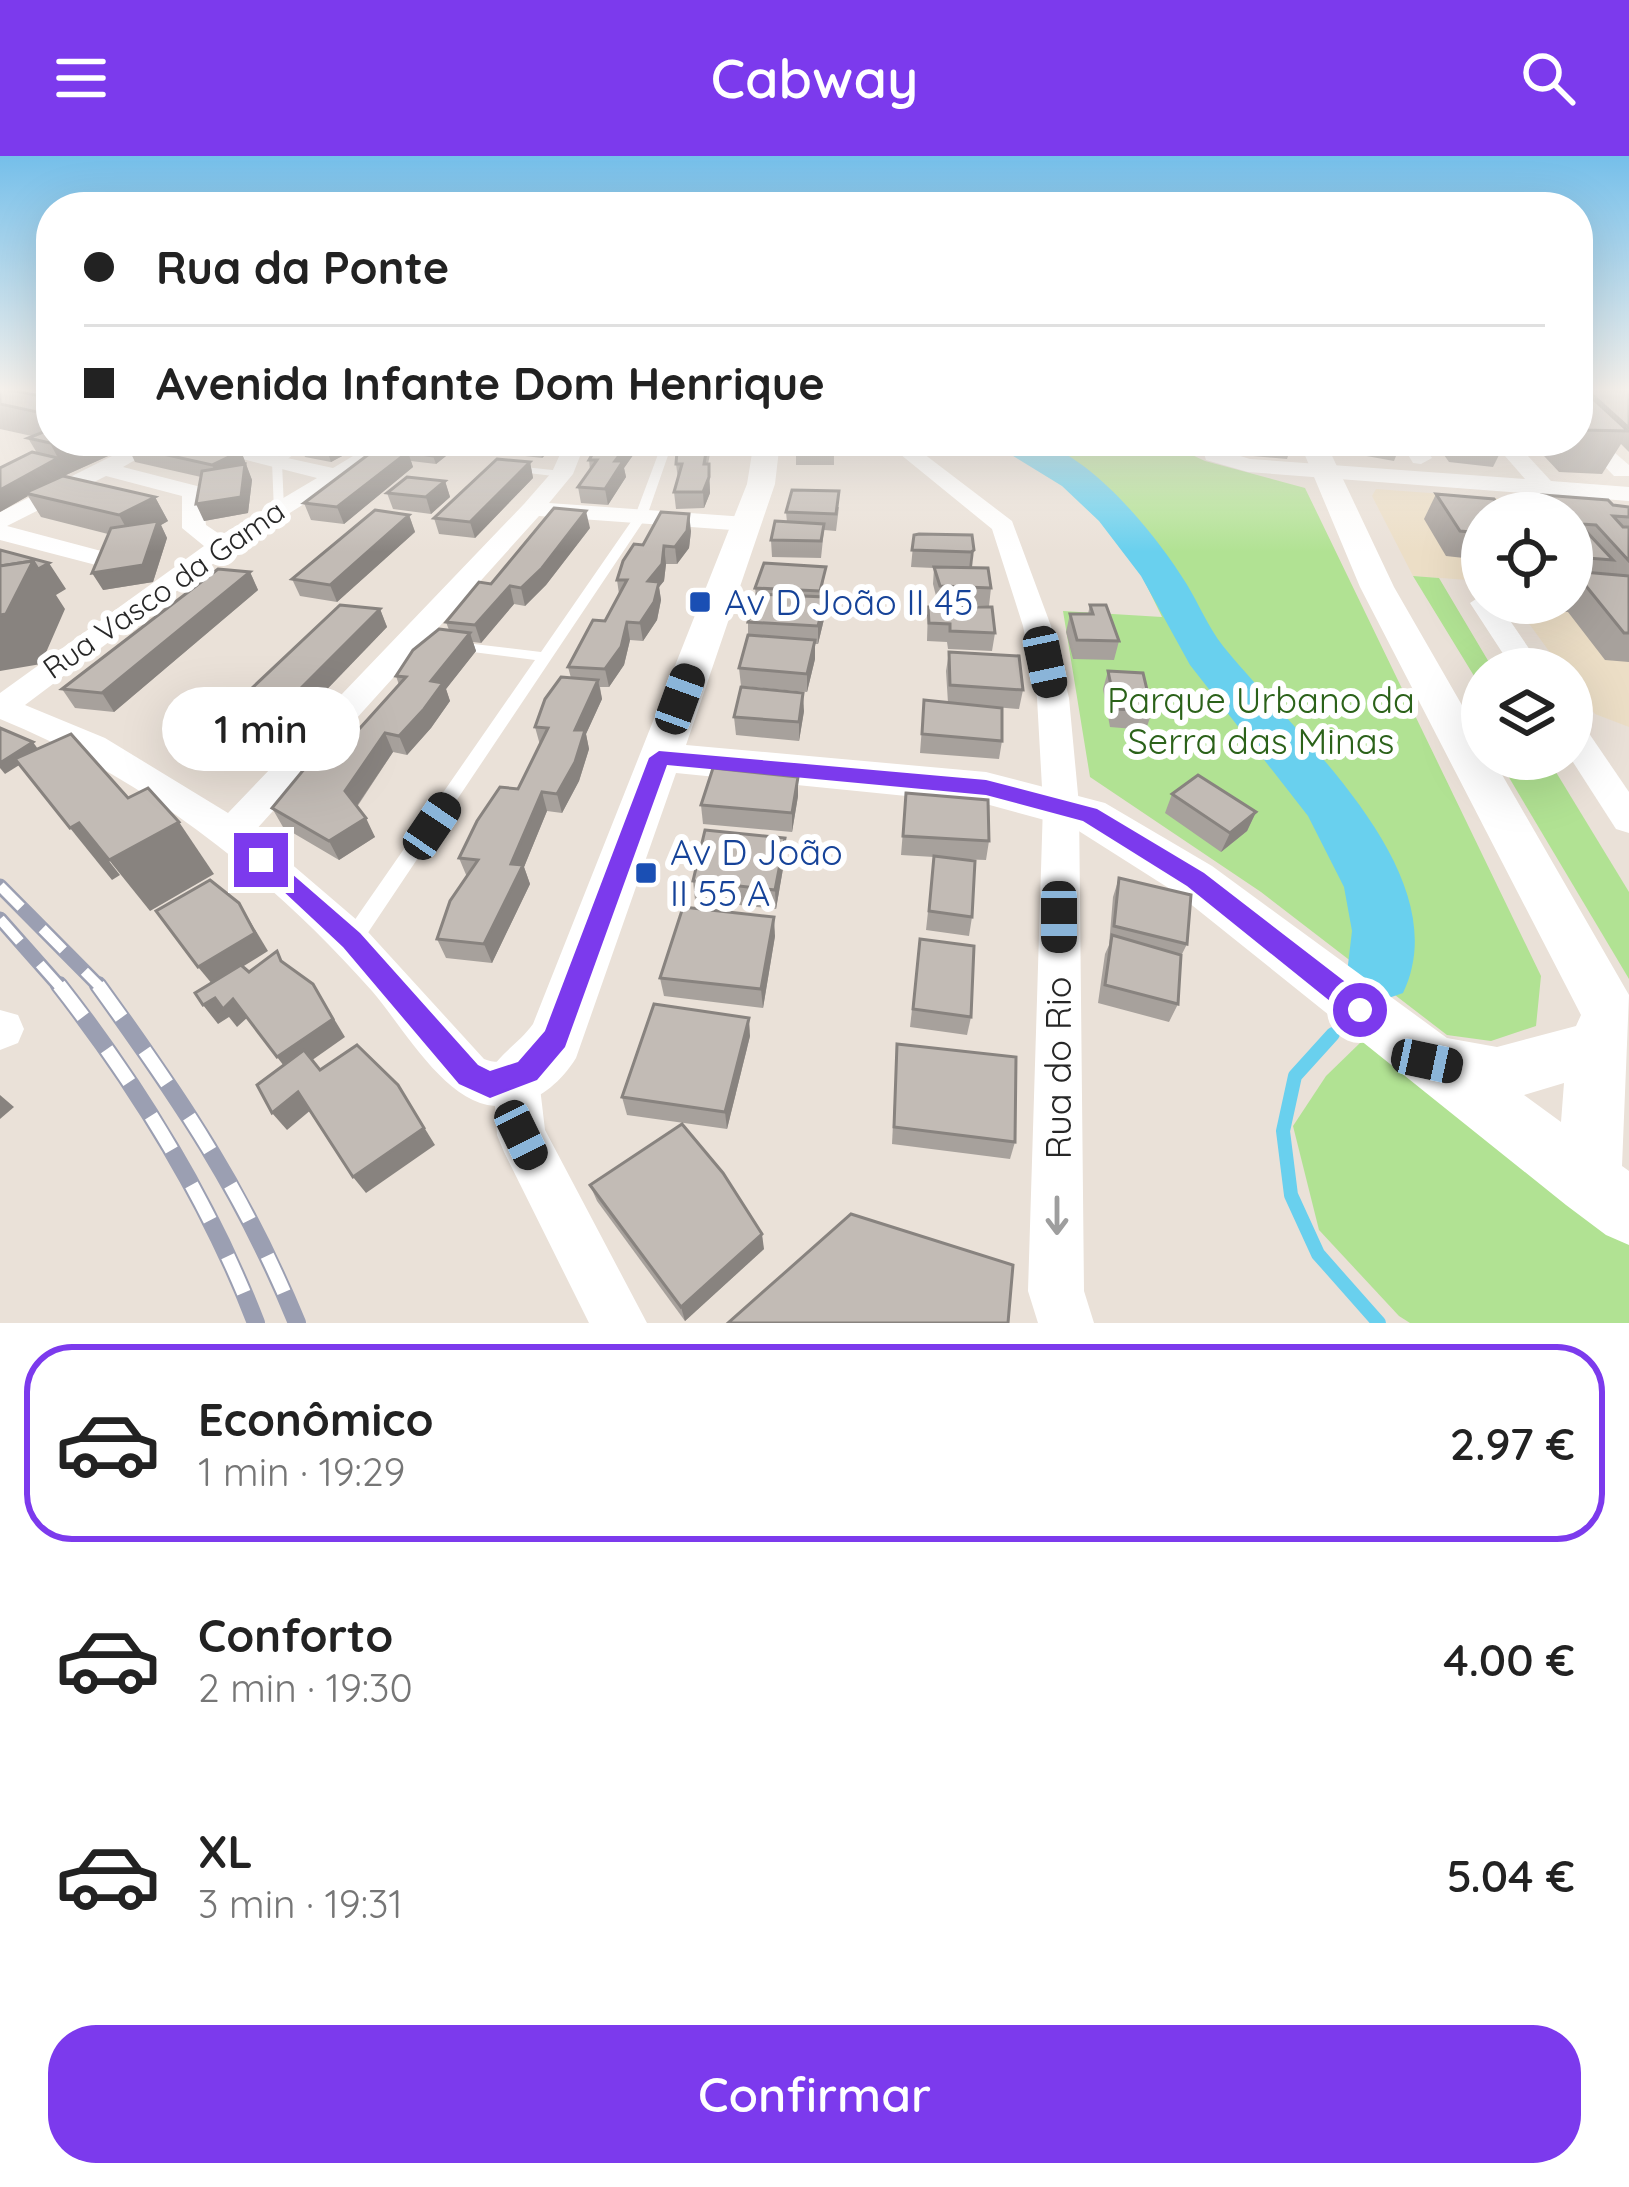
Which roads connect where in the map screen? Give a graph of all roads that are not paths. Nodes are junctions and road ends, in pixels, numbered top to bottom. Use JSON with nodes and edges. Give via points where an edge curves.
{"nodes":[{"id":1,"x":1593,"y":445,"type":"edge"},
{"id":2,"x":126,"y":456,"type":"edge"},
{"id":3,"x":250,"y":456,"type":"edge"},
{"id":4,"x":286,"y":456,"type":"edge"},
{"id":5,"x":367,"y":456,"type":"edge"},
{"id":6,"x":570,"y":456,"type":"edge"},
{"id":7,"x":663,"y":456,"type":"edge"},
{"id":8,"x":765,"y":456,"type":"edge"},
{"id":9,"x":914,"y":456,"type":"edge"},
{"id":10,"x":1226,"y":456,"type":"edge"},
{"id":11,"x":1515,"y":456,"type":"edge"},
{"id":12,"x":1320,"y":457,"type":"edge"},
{"id":13,"x":277,"y":462,"type":"junction"},
{"id":14,"x":492,"y":467,"type":"edge"},
{"id":15,"x":100,"y":468,"type":"junction"},
{"id":16,"x":562,"y":474,"type":"junction"},
{"id":17,"x":334,"y":475,"type":"junction"},
{"id":18,"x":1626,"y":483,"type":"edge"},
{"id":19,"x":1544,"y":488,"type":"junction"},
{"id":20,"x":278,"y":508,"type":"junction"},
{"id":21,"x":532,"y":509,"type":"junction"},
{"id":22,"x":641,"y":516,"type":"junction"},
{"id":23,"x":0,"y":521,"type":"edge"},
{"id":24,"x":746,"y":524,"type":"junction"},
{"id":25,"x":0,"y":532,"type":"edge"},
{"id":26,"x":221,"y":546,"type":"junction"},
{"id":27,"x":96,"y":556,"type":"edge"},
{"id":28,"x":411,"y":640,"type":"junction"},
{"id":29,"x":546,"y":657,"type":"junction"},
{"id":30,"x":0,"y":707,"type":"edge"},
{"id":31,"x":659,"y":758,"type":"junction"},
{"id":32,"x":1593,"y":766,"type":"edge"},
{"id":33,"x":1061,"y":805,"type":"junction"},
{"id":34,"x":1629,"y":820,"type":"edge"},
{"id":35,"x":230,"y":834,"type":"junction"},
{"id":36,"x":352,"y":940,"type":"junction"},
{"id":37,"x":1612,"y":1037,"type":"edge"},
{"id":38,"x":1427,"y":1061,"type":"junction"},
{"id":39,"x":516,"y":1079,"type":"junction"},
{"id":40,"x":1609,"y":1197,"type":"edge"},
{"id":41,"x":619,"y":1323,"type":"edge"},
{"id":42,"x":1066,"y":1323,"type":"edge"}],
"edges":[{"from":1,"to":18,"type":"street"},
{"from":2,"to":15,"type":"street"},
{"from":3,"to":13,"type":"street"},
{"from":4,"to":13,"type":"lane"},
{"from":5,"to":17,"type":"street","name":"Rua Vasco da Gama"},
{"from":6,"to":16,"type":"street"},
{"from":7,"to":22,"type":"lane"},
{"from":8,"to":24,"type":"street"},
{"from":9,"to":33,"type":"street","name":"Rua do Rio","via":[[1003,526],[1049,680]]},
{"from":10,"to":12,"type":"street","via":[[1248,465]]},
{"from":11,"to":19,"type":"street"},
{"from":12,"to":19,"type":"street"},
{"from":12,"to":37,"type":"street","via":[[1377,587]]},
{"from":13,"to":17,"type":"street"},
{"from":13,"to":20,"type":"lane"},
{"from":14,"to":16,"type":"lane"},
{"from":15,"to":23,"type":"street"},
{"from":15,"to":26,"type":"street","via":[[194,492],[194,528]]},
{"from":16,"to":21,"type":"street"},
{"from":17,"to":20,"type":"street","name":"Rua Vasco da Gama"},
{"from":18,"to":19,"type":"street"},
{"from":20,"to":26,"type":"street","name":"Rua Vasco da Gama"},
{"from":21,"to":22,"type":"street"},
{"from":21,"to":28,"type":"street"},
{"from":22,"to":24,"type":"street"},
{"from":22,"to":29,"type":"lane"},
{"from":24,"to":31,"type":"street"},
{"from":25,"to":27,"type":"street"},
{"from":26,"to":30,"type":"street","name":"Rua Vasco da Gama"},
{"from":28,"to":29,"type":"lane"},
{"from":28,"to":35,"type":"street"},
{"from":29,"to":36,"type":"lane"},
{"from":30,"to":35,"type":"street","via":[[94,746]]},
{"from":31,"to":33,"type":"street","via":[[986,788]]},
{"from":31,"to":39,"type":"street","via":[[556,1039]]},
{"from":32,"to":34,"type":"street"},
{"from":33,"to":38,"type":"street","via":[[1127,834],[1196,880]]},
{"from":33,"to":42,"type":"street","name":"Rua do Rio","one_way":true,"via":[[1057,1291]]},
{"from":35,"to":36,"type":"street"},
{"from":36,"to":39,"type":"street","via":[[469,1075],[490,1084]]},
{"from":37,"to":38,"type":"street","via":[[1496,1075]]},
{"from":37,"to":40,"type":"street"},
{"from":38,"to":40,"type":"street"},
{"from":39,"to":41,"type":"street","via":[[521,1135]]}]}
